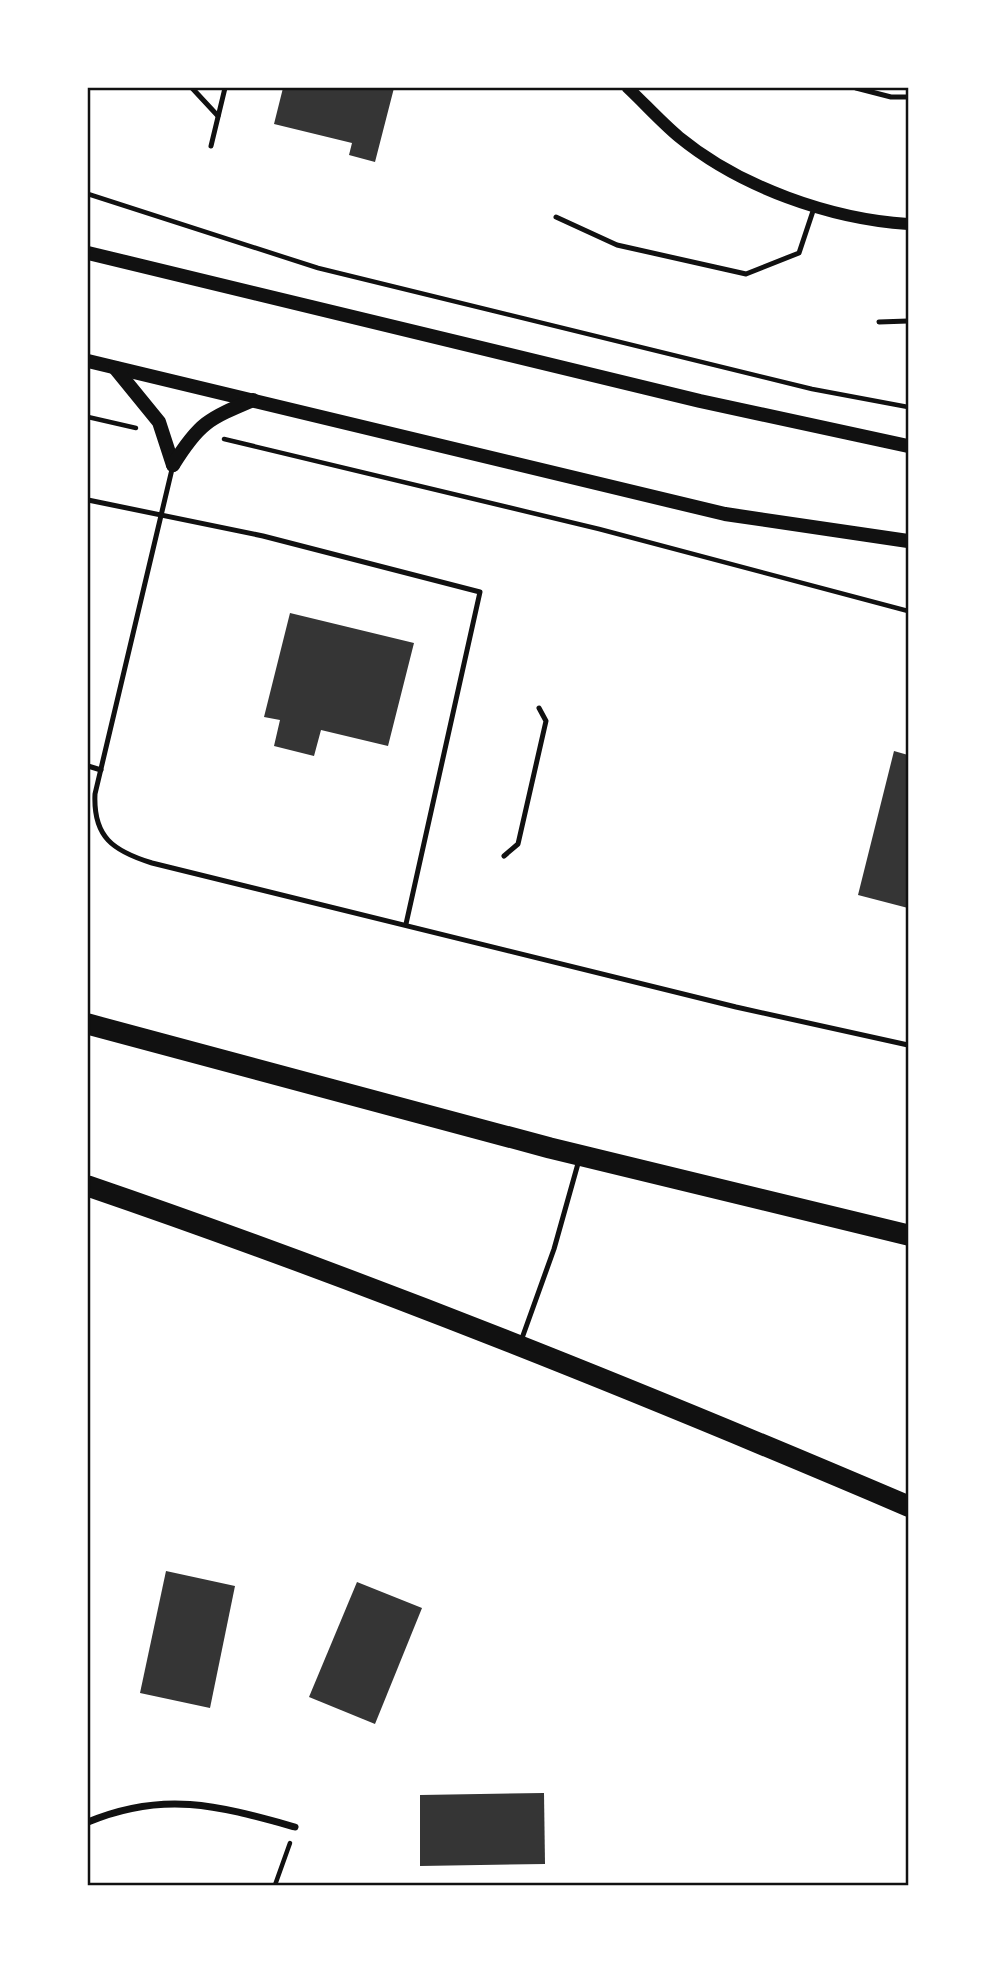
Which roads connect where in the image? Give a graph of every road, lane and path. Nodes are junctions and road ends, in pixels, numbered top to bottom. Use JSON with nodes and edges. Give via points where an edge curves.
{"nodes":[{"id":1,"x":192,"y":88,"type":"edge"},
{"id":2,"x":225,"y":88,"type":"edge"},
{"id":3,"x":628,"y":88,"type":"edge"},
{"id":4,"x":856,"y":88,"type":"edge"},
{"id":5,"x":908,"y":97,"type":"edge"},
{"id":6,"x":218,"y":116,"type":"junction"},
{"id":7,"x":211,"y":146,"type":"dead end"},
{"id":8,"x":88,"y":194,"type":"edge"},
{"id":9,"x":814,"y":208,"type":"junction"},
{"id":10,"x":556,"y":217,"type":"dead end"},
{"id":11,"x":908,"y":223,"type":"edge"},
{"id":12,"x":88,"y":253,"type":"edge"},
{"id":13,"x":908,"y":321,"type":"edge"},
{"id":14,"x":879,"y":322,"type":"dead end"},
{"id":15,"x":88,"y":361,"type":"edge"},
{"id":16,"x":115,"y":368,"type":"junction"},
{"id":17,"x":253,"y":400,"type":"junction"},
{"id":18,"x":908,"y":407,"type":"edge"},
{"id":19,"x":88,"y":416,"type":"edge"},
{"id":20,"x":195,"y":432,"type":"junction"},
{"id":21,"x":163,"y":435,"type":"junction"},
{"id":22,"x":908,"y":446,"type":"edge"},
{"id":23,"x":173,"y":465,"type":"junction"},
{"id":24,"x":88,"y":500,"type":"edge"},
{"id":25,"x":160,"y":517,"type":"junction"},
{"id":26,"x":908,"y":541,"type":"edge"},
{"id":27,"x":908,"y":611,"type":"edge"},
{"id":28,"x":539,"y":708,"type":"dead end"},
{"id":29,"x":88,"y":766,"type":"edge"},
{"id":30,"x":101,"y":770,"type":"junction"},
{"id":31,"x":504,"y":856,"type":"dead end"},
{"id":32,"x":406,"y":924,"type":"junction"},
{"id":33,"x":88,"y":1024,"type":"edge"},
{"id":34,"x":908,"y":1045,"type":"edge"},
{"id":35,"x":580,"y":1156,"type":"junction"},
{"id":36,"x":88,"y":1186,"type":"edge"},
{"id":37,"x":908,"y":1235,"type":"edge"},
{"id":38,"x":520,"y":1344,"type":"junction"},
{"id":39,"x":908,"y":1506,"type":"edge"},
{"id":40,"x":88,"y":1822,"type":"edge"},
{"id":41,"x":295,"y":1828,"type":"joint"},
{"id":42,"x":275,"y":1885,"type":"edge"}],
"edges":[{"from":1,"to":6,"type":"lane"},
{"from":2,"to":6,"type":"lane"},
{"from":3,"to":9,"type":"street","via":[[680,138],[738,174]]},
{"from":4,"to":5,"type":"lane"},
{"from":6,"to":7,"type":"lane"},
{"from":8,"to":18,"type":"path","via":[[318,268],[811,389]]},
{"from":9,"to":10,"type":"lane","via":[[799,253],[746,274],[617,244]]},
{"from":9,"to":11,"type":"street"},
{"from":12,"to":22,"type":"main road","via":[[700,401]]},
{"from":13,"to":14,"type":"lane"},
{"from":15,"to":16,"type":"main road"},
{"from":16,"to":17,"type":"main road"},
{"from":16,"to":21,"type":"main road","via":[[159,422]]},
{"from":17,"to":20,"type":"main road","via":[[213,416]]},
{"from":17,"to":26,"type":"main road","via":[[725,514]]},
{"from":19,"to":21,"type":"path"},
{"from":20,"to":23,"type":"main road"},
{"from":20,"to":27,"type":"path","via":[[599,529]]},
{"from":21,"to":23,"type":"main road"},
{"from":23,"to":25,"type":"lane"},
{"from":24,"to":25,"type":"lane"},
{"from":25,"to":30,"type":"lane"},
{"from":25,"to":32,"type":"lane","via":[[263,536],[480,592]]},
{"from":28,"to":31,"type":"lane","via":[[546,720],[518,844]]},
{"from":29,"to":30,"type":"lane"},
{"from":30,"to":32,"type":"lane","via":[[94,813],[100,832],[130,856]]},
{"from":32,"to":34,"type":"lane"},
{"from":33,"to":35,"type":"highway"},
{"from":35,"to":37,"type":"highway"},
{"from":35,"to":38,"type":"lane","via":[[554,1249]]},
{"from":36,"to":38,"type":"highway","via":[[269,1248]]},
{"from":38,"to":39,"type":"highway"},
{"from":40,"to":41,"type":"street","via":[[140,1805],[173,1801]]},
{"from":41,"to":42,"type":"path"}]}
